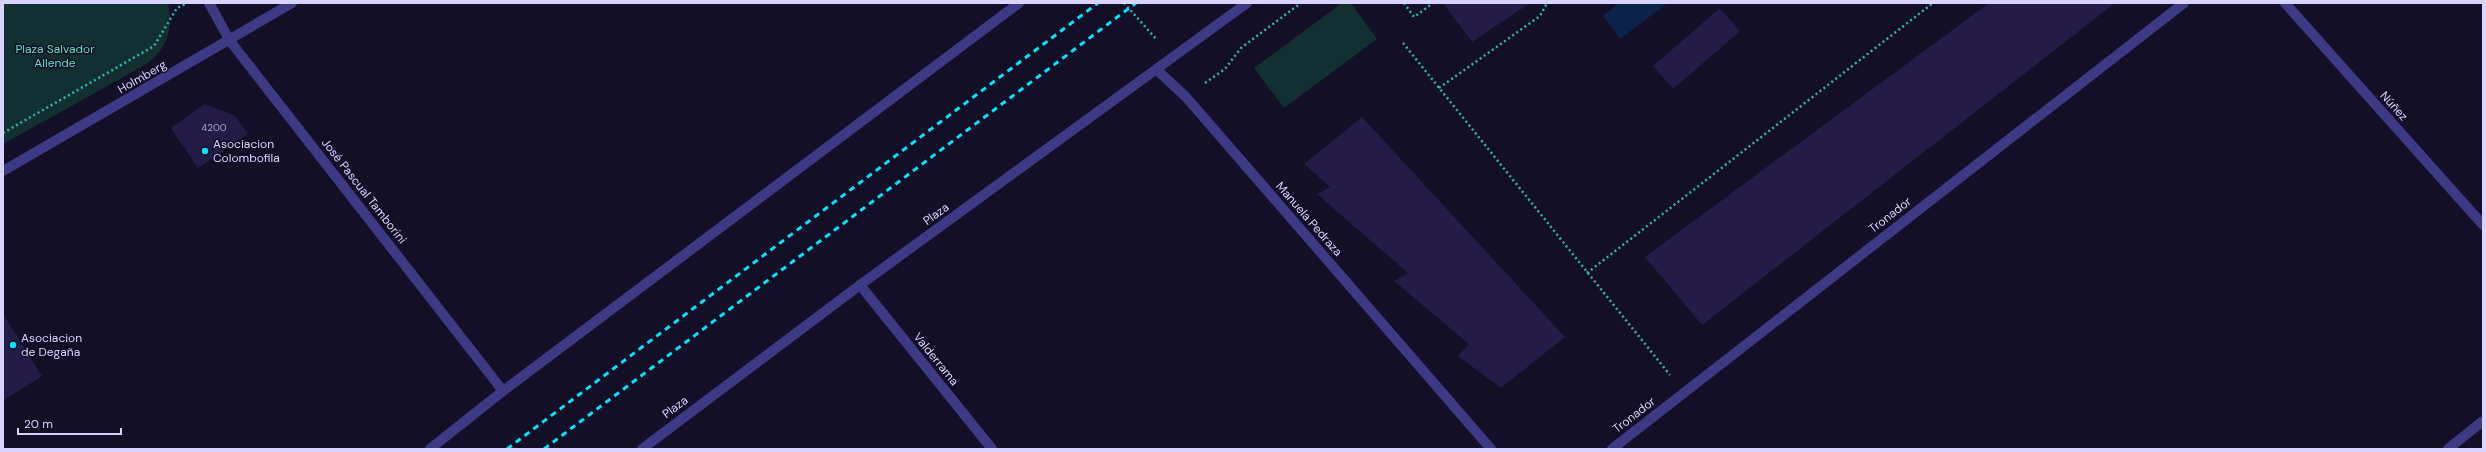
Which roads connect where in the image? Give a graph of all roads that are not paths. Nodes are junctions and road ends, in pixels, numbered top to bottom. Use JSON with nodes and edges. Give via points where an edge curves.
{"nodes":[{"id":1,"x":210,"y":3,"type":"edge"},
{"id":2,"x":292,"y":3,"type":"edge"},
{"id":3,"x":1019,"y":3,"type":"edge"},
{"id":4,"x":1248,"y":3,"type":"edge"},
{"id":5,"x":2184,"y":3,"type":"edge"},
{"id":6,"x":2285,"y":3,"type":"edge"},
{"id":7,"x":230,"y":41,"type":"junction"},
{"id":8,"x":1157,"y":70,"type":"junction"},
{"id":9,"x":3,"y":171,"type":"edge"},
{"id":10,"x":2483,"y":225,"type":"edge"},
{"id":11,"x":860,"y":285,"type":"junction"},
{"id":12,"x":503,"y":391,"type":"junction"},
{"id":13,"x":2483,"y":421,"type":"edge"},
{"id":14,"x":430,"y":449,"type":"edge"},
{"id":15,"x":642,"y":449,"type":"edge"},
{"id":16,"x":992,"y":449,"type":"edge"},
{"id":17,"x":1491,"y":449,"type":"edge"},
{"id":18,"x":1612,"y":449,"type":"edge"},
{"id":19,"x":2448,"y":449,"type":"edge"}],
"edges":[{"from":1,"to":7,"type":"street","name":"José Pascual Tamborini"},
{"from":2,"to":7,"type":"street","name":"Holmberg"},
{"from":3,"to":12,"type":"street"},
{"from":4,"to":8,"type":"street","name":"Plaza"},
{"from":5,"to":18,"type":"street","name":"Tronador"},
{"from":6,"to":10,"type":"street","name":"Núñez"},
{"from":7,"to":9,"type":"street","name":"Holmberg"},
{"from":7,"to":12,"type":"street","name":"José Pascual Tamborini"},
{"from":8,"to":11,"type":"street","name":"Plaza"},
{"from":8,"to":17,"type":"street","name":"Manuela Pedraza","via":[[1186,97]]},
{"from":11,"to":15,"type":"street","name":"Plaza"},
{"from":11,"to":16,"type":"street","name":"Valderrama"},
{"from":12,"to":14,"type":"street"},
{"from":13,"to":19,"type":"street"}]}
